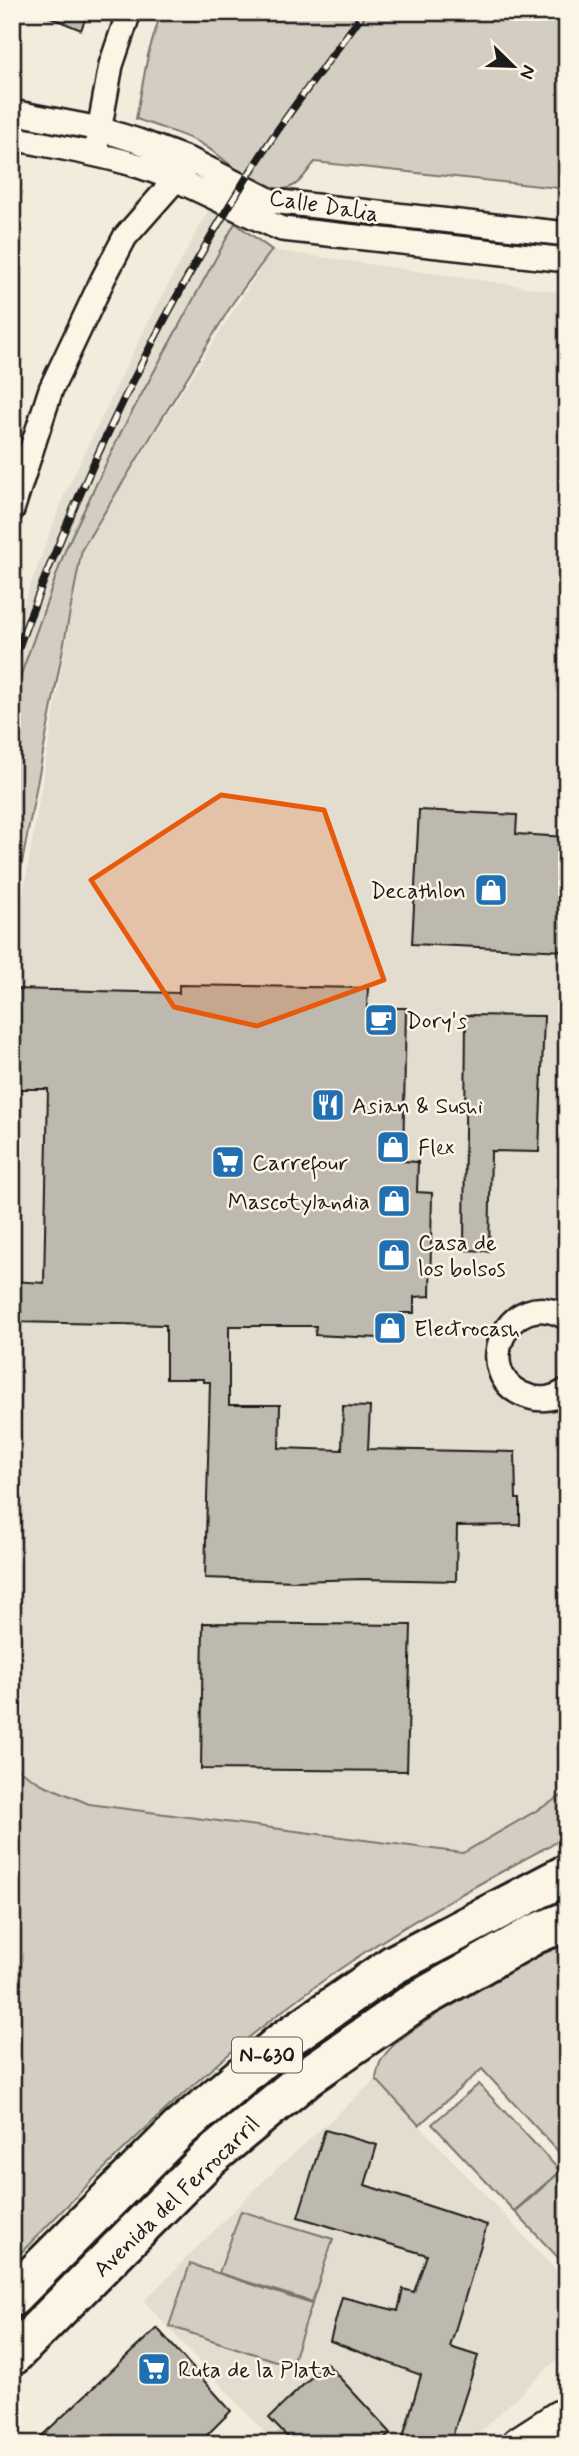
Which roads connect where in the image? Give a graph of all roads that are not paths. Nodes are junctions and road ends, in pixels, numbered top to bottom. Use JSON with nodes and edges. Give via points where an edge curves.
{"nodes":[{"id":1,"x":129,"y":12,"type":"edge"},
{"id":2,"x":12,"y":112,"type":"edge"},
{"id":3,"x":100,"y":129,"type":"junction"},
{"id":4,"x":12,"y":138,"type":"edge"},
{"id":5,"x":94,"y":155,"type":"junction"},
{"id":6,"x":192,"y":161,"type":"junction"},
{"id":7,"x":174,"y":180,"type":"junction"},
{"id":8,"x":567,"y":234,"type":"edge"},
{"id":9,"x":567,"y":260,"type":"edge"},
{"id":10,"x":12,"y":510,"type":"edge"},
{"id":11,"x":567,"y":1318,"type":"edge"},
{"id":12,"x":567,"y":1390,"type":"edge"},
{"id":13,"x":567,"y":1874,"type":"edge"},
{"id":14,"x":567,"y":1921,"type":"edge"},
{"id":15,"x":12,"y":2297,"type":"edge"},
{"id":16,"x":12,"y":2356,"type":"edge"},
{"id":17,"x":567,"y":2415,"type":"edge"},
{"id":18,"x":518,"y":2444,"type":"edge"}],
"edges":[{"from":1,"to":3,"type":"street","via":[[111,65]]},
{"from":2,"to":3,"type":"street","name":"Calle Dalia"},
{"from":3,"to":5,"type":"street"},
{"from":3,"to":6,"type":"street","name":"Calle Dalia"},
{"from":4,"to":5,"type":"street","name":"Calle Dalia"},
{"from":5,"to":7,"type":"street","name":"Calle Dalia"},
{"from":6,"to":7,"type":"street"},
{"from":6,"to":8,"type":"street","name":"Calle Dalia","via":[[271,201]]},
{"from":7,"to":9,"type":"street","name":"Calle Dalia","via":[[282,229]]},
{"from":7,"to":10,"type":"street","via":[[125,237],[103,279],[51,389]]},
{"from":11,"to":12,"type":"street","via":[[548,1310],[525,1313],[505,1330],[497,1354],[504,1378],[522,1394],[551,1398]]},
{"from":13,"to":15,"type":"highway","name":"Avenida del Ferrocarril","number":"N-630","via":[[393,1965],[282,2042],[179,2129]]},
{"from":14,"to":16,"type":"highway","name":"Avenida del Ferrocarril","number":"N-630","via":[[535,1934],[415,2002],[308,2076],[209,2158]]},
{"from":17,"to":18,"type":"main road"}]}
